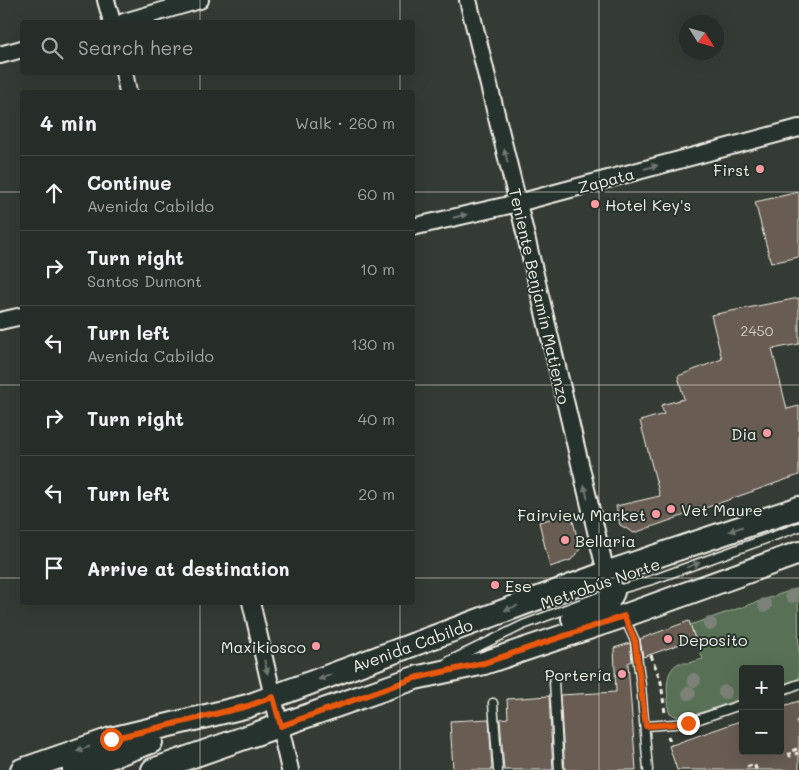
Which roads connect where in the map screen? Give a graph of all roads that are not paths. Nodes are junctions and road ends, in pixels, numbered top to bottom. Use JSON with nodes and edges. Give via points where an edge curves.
{"nodes":[{"id":1,"x":106,"y":0,"type":"edge"},
{"id":2,"x":200,"y":0,"type":"edge"},
{"id":3,"x":468,"y":0,"type":"edge"},
{"id":4,"x":111,"y":20,"type":"edge"},
{"id":5,"x":131,"y":20,"type":"edge"},
{"id":6,"x":20,"y":50,"type":"edge"},
{"id":7,"x":0,"y":55,"type":"edge"},
{"id":8,"x":125,"y":75,"type":"edge"},
{"id":9,"x":128,"y":90,"type":"edge"},
{"id":10,"x":799,"y":128,"type":"edge"},
{"id":11,"x":518,"y":203,"type":"junction"},
{"id":12,"x":415,"y":226,"type":"edge"},
{"id":13,"x":20,"y":316,"type":"edge"},
{"id":14,"x":0,"y":321,"type":"edge"},
{"id":15,"x":799,"y":508,"type":"edge"},
{"id":16,"x":799,"y":527,"type":"edge"},
{"id":17,"x":799,"y":553,"type":"edge"},
{"id":18,"x":616,"y":598,"type":"junction"},
{"id":19,"x":252,"y":605,"type":"edge"},
{"id":20,"x":554,"y":681,"type":"dead end"},
{"id":21,"x":799,"y":684,"type":"edge"},
{"id":22,"x":784,"y":690,"type":"edge"},
{"id":23,"x":273,"y":697,"type":"junction"},
{"id":24,"x":493,"y":703,"type":"dead end"},
{"id":25,"x":739,"y":705,"type":"edge"},
{"id":26,"x":248,"y":706,"type":"junction"},
{"id":27,"x":281,"y":726,"type":"junction"},
{"id":28,"x":646,"y":726,"type":"junction"},
{"id":29,"x":252,"y":737,"type":"junction"},
{"id":30,"x":22,"y":770,"type":"edge"},
{"id":31,"x":74,"y":770,"type":"edge"},
{"id":32,"x":153,"y":770,"type":"edge"},
{"id":33,"x":175,"y":770,"type":"edge"},
{"id":34,"x":290,"y":770,"type":"edge"},
{"id":35,"x":498,"y":770,"type":"edge"},
{"id":36,"x":559,"y":770,"type":"edge"},
{"id":37,"x":648,"y":770,"type":"edge"}],
"edges":[{"from":1,"to":4,"type":"street"},
{"from":2,"to":5,"type":"street"},
{"from":11,"to":3,"type":"street","name":"Teniente Benjamín Matienzo","one_way":true},
{"from":6,"to":7,"type":"street"},
{"from":8,"to":9,"type":"street"},
{"from":11,"to":10,"type":"street","name":"Zapata","one_way":true},
{"from":12,"to":11,"type":"street","name":"Zapata","one_way":true},
{"from":18,"to":11,"type":"street","name":"Teniente Benjamín Matienzo","one_way":true},
{"from":13,"to":14,"type":"street"},
{"from":15,"to":18,"type":"main road","name":"Avenida Cabildo","one_way":true},
{"from":18,"to":16,"type":"lane","name":"Metrobús Norte","one_way":true,"via":[[652,580]]},
{"from":17,"to":18,"type":"main road","name":"Avenida Cabildo"},
{"from":18,"to":23,"type":"main road","name":"Avenida Cabildo","one_way":true},
{"from":18,"to":27,"type":"main road","name":"Avenida Cabildo","via":[[484,663],[415,678]]},
{"from":18,"to":28,"type":"lane","via":[[635,641]]},
{"from":19,"to":23,"type":"street","one_way":true},
{"from":20,"to":36,"type":"lane"},
{"from":21,"to":22,"type":"lane"},
{"from":23,"to":26,"type":"main road","name":"Avenida Cabildo"},
{"from":23,"to":27,"type":"street"},
{"from":24,"to":35,"type":"lane"},
{"from":25,"to":28,"type":"lane","via":[[688,723]]},
{"from":26,"to":30,"type":"main road","name":"Avenida Cabildo","one_way":true,"via":[[111,739]]},
{"from":26,"to":31,"type":"main road"},
{"from":27,"to":29,"type":"main road","name":"Avenida Cabildo"},
{"from":27,"to":34,"type":"street"},
{"from":28,"to":37,"type":"lane"},
{"from":29,"to":32,"type":"main road"},
{"from":29,"to":33,"type":"main road","name":"Avenida Cabildo"}]}
